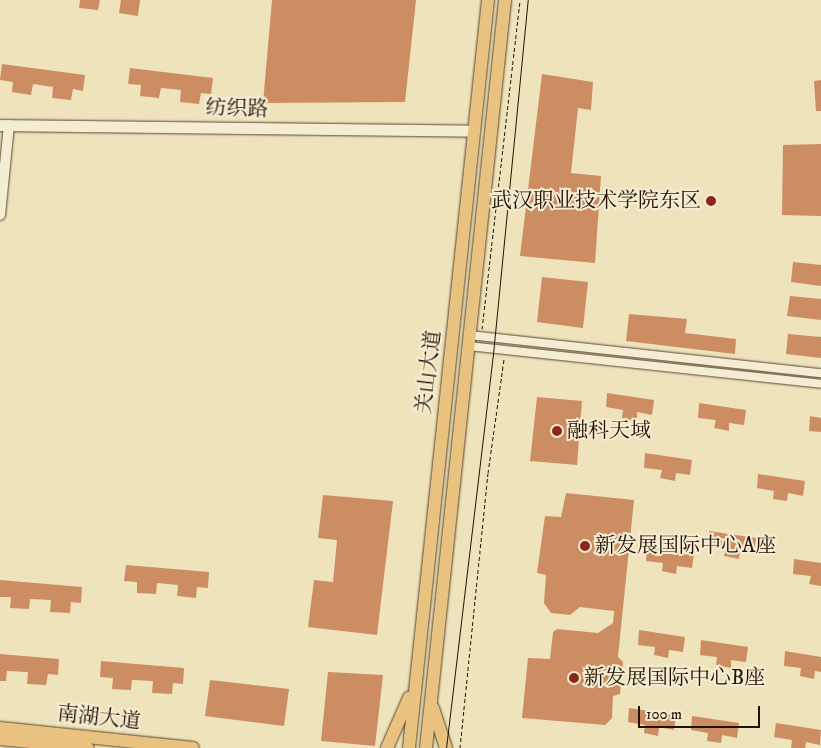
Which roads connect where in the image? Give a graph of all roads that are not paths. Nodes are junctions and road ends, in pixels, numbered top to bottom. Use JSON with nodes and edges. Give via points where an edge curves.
{"nodes":[{"id":1,"x":488,"y":0,"type":"edge"},
{"id":2,"x":505,"y":0,"type":"edge"},
{"id":3,"x":4,"y":125,"type":"edge"},
{"id":4,"x":474,"y":131,"type":"junction"},
{"id":5,"x":0,"y":215,"type":"edge"},
{"id":6,"x":473,"y":339,"type":"junction"},
{"id":7,"x":821,"y":373,"type":"edge"},
{"id":8,"x":821,"y":384,"type":"edge"},
{"id":9,"x":415,"y":684,"type":"junction"},
{"id":10,"x":432,"y":702,"type":"junction"},
{"id":11,"x":0,"y":728,"type":"edge"},
{"id":12,"x":0,"y":739,"type":"edge"},
{"id":13,"x":60,"y":746,"type":"edge"},
{"id":14,"x":88,"y":748,"type":"edge"},
{"id":15,"x":193,"y":748,"type":"edge"},
{"id":16,"x":387,"y":748,"type":"edge"},
{"id":17,"x":409,"y":748,"type":"edge"},
{"id":18,"x":426,"y":748,"type":"edge"},
{"id":19,"x":446,"y":748,"type":"edge"}],
"edges":[{"from":1,"to":4,"type":"main road","name":"关山大道"},
{"from":2,"to":6,"type":"main road","name":"关山大道"},
{"from":3,"to":4,"type":"main road","name":"纺织路"},
{"from":3,"to":5,"type":"street"},
{"from":4,"to":9,"type":"main road","name":"关山大道"},
{"from":6,"to":7,"type":"street"},
{"from":6,"to":8,"type":"street"},
{"from":6,"to":10,"type":"main road","name":"关山大道"},
{"from":9,"to":16,"type":"main road"},
{"from":9,"to":17,"type":"main road","name":"关山大道"},
{"from":10,"to":18,"type":"main road","name":"关山大道"},
{"from":10,"to":19,"type":"main road"},
{"from":11,"to":15,"type":"main road","name":"南湖大道"},
{"from":12,"to":13,"type":"main road","name":"南湖大道"},
{"from":13,"to":14,"type":"main road","name":"南湖大道"}]}
